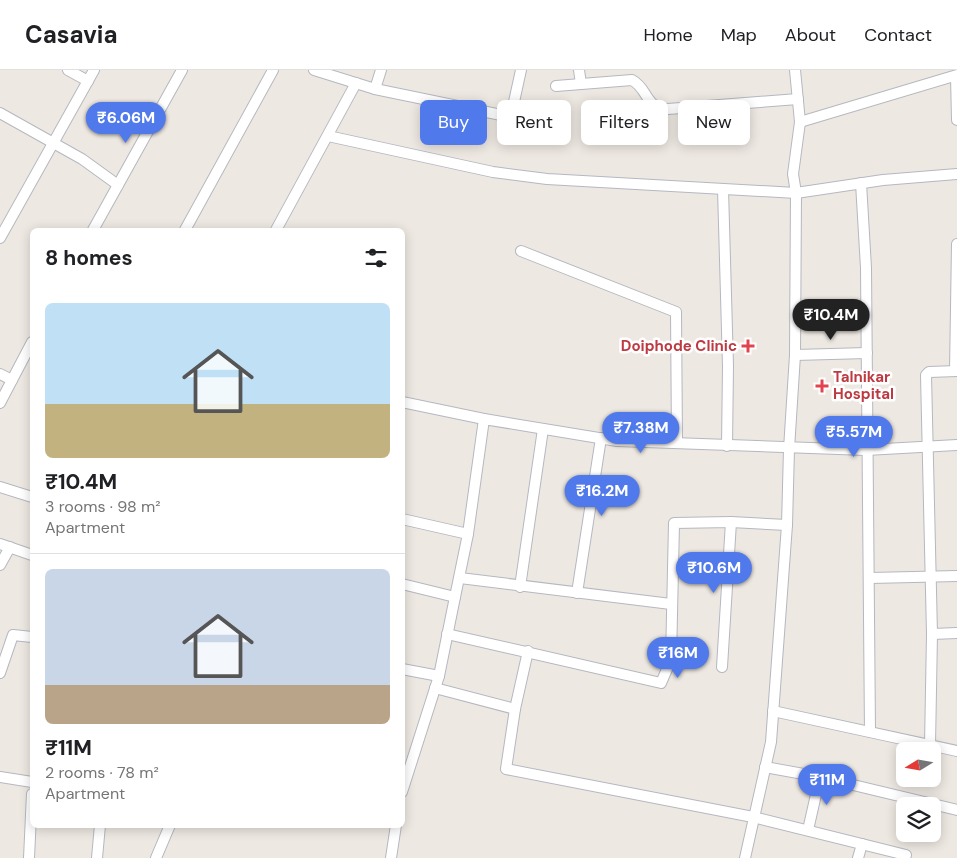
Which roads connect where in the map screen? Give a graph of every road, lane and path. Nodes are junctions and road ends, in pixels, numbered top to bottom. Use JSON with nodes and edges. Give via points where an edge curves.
{"nodes":[{"id":1,"x":68,"y":70,"type":"edge"},
{"id":2,"x":94,"y":70,"type":"edge"},
{"id":3,"x":182,"y":70,"type":"edge"},
{"id":4,"x":273,"y":70,"type":"edge"},
{"id":5,"x":314,"y":70,"type":"edge"},
{"id":6,"x":382,"y":70,"type":"edge"},
{"id":7,"x":521,"y":70,"type":"edge"},
{"id":8,"x":579,"y":70,"type":"edge"},
{"id":9,"x":795,"y":70,"type":"edge"},
{"id":10,"x":957,"y":76,"type":"edge"},
{"id":11,"x":88,"y":81,"type":"junction"},
{"id":12,"x":356,"y":83,"type":"junction"},
{"id":13,"x":581,"y":84,"type":"junction"},
{"id":14,"x":556,"y":86,"type":"dead end"},
{"id":15,"x":375,"y":88,"type":"junction"},
{"id":16,"x":798,"y":98,"type":"junction"},
{"id":17,"x":0,"y":114,"type":"edge"},
{"id":18,"x":957,"y":120,"type":"edge"},
{"id":19,"x":800,"y":122,"type":"junction"},
{"id":20,"x":328,"y":136,"type":"junction"},
{"id":21,"x":53,"y":143,"type":"junction"},
{"id":22,"x":957,"y":174,"type":"edge"},
{"id":23,"x":861,"y":183,"type":"junction"},
{"id":24,"x":118,"y":185,"type":"junction"},
{"id":25,"x":723,"y":189,"type":"junction"},
{"id":26,"x":796,"y":192,"type":"junction"},
{"id":27,"x":94,"y":228,"type":"edge"},
{"id":28,"x":186,"y":228,"type":"edge"},
{"id":29,"x":277,"y":228,"type":"edge"},
{"id":30,"x":0,"y":238,"type":"edge"},
{"id":31,"x":957,"y":244,"type":"edge"},
{"id":32,"x":521,"y":251,"type":"dead end"},
{"id":33,"x":30,"y":346,"type":"edge"},
{"id":34,"x":867,"y":353,"type":"junction"},
{"id":35,"x":795,"y":355,"type":"junction"},
{"id":36,"x":956,"y":371,"type":"edge"},
{"id":37,"x":0,"y":374,"type":"edge"},
{"id":38,"x":12,"y":380,"type":"junction"},
{"id":39,"x":0,"y":403,"type":"edge"},
{"id":40,"x":405,"y":403,"type":"edge"},
{"id":41,"x":484,"y":419,"type":"junction"},
{"id":42,"x":543,"y":429,"type":"junction"},
{"id":43,"x":601,"y":438,"type":"junction"},
{"id":44,"x":677,"y":443,"type":"junction"},
{"id":45,"x":957,"y":445,"type":"edge"},
{"id":46,"x":727,"y":446,"type":"junction"},
{"id":47,"x":928,"y":446,"type":"junction"},
{"id":48,"x":789,"y":449,"type":"junction"},
{"id":49,"x":866,"y":450,"type":"junction"},
{"id":50,"x":0,"y":487,"type":"edge"},
{"id":51,"x":30,"y":496,"type":"edge"},
{"id":52,"x":405,"y":520,"type":"edge"},
{"id":53,"x":730,"y":522,"type":"junction"},
{"id":54,"x":787,"y":526,"type":"junction"},
{"id":55,"x":468,"y":534,"type":"junction"},
{"id":56,"x":5,"y":546,"type":"edge"},
{"id":57,"x":30,"y":554,"type":"edge"},
{"id":58,"x":0,"y":565,"type":"edge"},
{"id":59,"x":957,"y":576,"type":"edge"},
{"id":60,"x":931,"y":577,"type":"junction"},
{"id":61,"x":460,"y":578,"type":"junction"},
{"id":62,"x":870,"y":578,"type":"junction"},
{"id":63,"x":405,"y":585,"type":"edge"},
{"id":64,"x":520,"y":587,"type":"junction"},
{"id":65,"x":577,"y":593,"type":"junction"},
{"id":66,"x":455,"y":598,"type":"junction"},
{"id":67,"x":671,"y":604,"type":"junction"},
{"id":68,"x":957,"y":633,"type":"edge"},
{"id":69,"x":447,"y":634,"type":"junction"},
{"id":70,"x":932,"y":634,"type":"junction"},
{"id":71,"x":30,"y":637,"type":"edge"},
{"id":72,"x":528,"y":651,"type":"junction"},
{"id":73,"x":722,"y":668,"type":"dead end"},
{"id":74,"x":405,"y":670,"type":"edge"},
{"id":75,"x":0,"y":674,"type":"edge"},
{"id":76,"x":439,"y":676,"type":"junction"},
{"id":77,"x":435,"y":688,"type":"junction"},
{"id":78,"x":515,"y":709,"type":"junction"},
{"id":79,"x":773,"y":711,"type":"junction"},
{"id":80,"x":870,"y":732,"type":"junction"},
{"id":81,"x":916,"y":742,"type":"edge"},
{"id":82,"x":930,"y":742,"type":"edge"},
{"id":83,"x":941,"y":747,"type":"edge"},
{"id":84,"x":957,"y":751,"type":"edge"},
{"id":85,"x":765,"y":766,"type":"junction"},
{"id":86,"x":406,"y":768,"type":"edge"},
{"id":87,"x":0,"y":777,"type":"edge"},
{"id":88,"x":820,"y":777,"type":"junction"},
{"id":89,"x":30,"y":782,"type":"edge"},
{"id":90,"x":957,"y":810,"type":"edge"},
{"id":91,"x":753,"y":817,"type":"junction"},
{"id":92,"x":30,"y":828,"type":"edge"},
{"id":93,"x":100,"y":828,"type":"edge"},
{"id":94,"x":169,"y":828,"type":"edge"},
{"id":95,"x":396,"y":828,"type":"edge"},
{"id":96,"x":808,"y":830,"type":"junction"},
{"id":97,"x":862,"y":844,"type":"junction"},
{"id":98,"x":906,"y":855,"type":"dead end"},
{"id":99,"x":29,"y":858,"type":"edge"},
{"id":100,"x":98,"y":858,"type":"edge"},
{"id":101,"x":156,"y":858,"type":"edge"},
{"id":102,"x":391,"y":858,"type":"edge"},
{"id":103,"x":745,"y":858,"type":"edge"},
{"id":104,"x":858,"y":858,"type":"edge"}],
"edges":[{"from":1,"to":11,"type":"street"},
{"from":2,"to":11,"type":"street"},
{"from":3,"to":24,"type":"street"},
{"from":4,"to":28,"type":"street"},
{"from":5,"to":12,"type":"street"},
{"from":6,"to":15,"type":"street"},
{"from":7,"to":15,"type":"street","via":[[512,111],[506,116]]},
{"from":8,"to":13,"type":"street"},
{"from":9,"to":16,"type":"street"},
{"from":10,"to":18,"type":"street"},
{"from":10,"to":19,"type":"street"},
{"from":11,"to":21,"type":"street"},
{"from":12,"to":15,"type":"street"},
{"from":12,"to":20,"type":"street"},
{"from":13,"to":14,"type":"street"},
{"from":13,"to":16,"type":"street","via":[[632,80],[649,101],[661,109]]},
{"from":16,"to":19,"type":"street"},
{"from":17,"to":21,"type":"street"},
{"from":19,"to":26,"type":"street","via":[[793,174]]},
{"from":20,"to":25,"type":"street","via":[[522,177]]},
{"from":20,"to":29,"type":"street"},
{"from":21,"to":24,"type":"street"},
{"from":21,"to":30,"type":"street"},
{"from":22,"to":23,"type":"street"},
{"from":23,"to":26,"type":"street"},
{"from":23,"to":34,"type":"street"},
{"from":24,"to":27,"type":"street"},
{"from":25,"to":26,"type":"street"},
{"from":25,"to":46,"type":"street"},
{"from":26,"to":35,"type":"street"},
{"from":31,"to":36,"type":"street"},
{"from":32,"to":44,"type":"street","via":[[677,312]]},
{"from":33,"to":38,"type":"street"},
{"from":34,"to":35,"type":"street"},
{"from":34,"to":49,"type":"street"},
{"from":35,"to":48,"type":"street"},
{"from":36,"to":47,"type":"street","via":[[926,374]]},
{"from":37,"to":38,"type":"street"},
{"from":38,"to":39,"type":"street"},
{"from":40,"to":41,"type":"street"},
{"from":41,"to":42,"type":"street"},
{"from":41,"to":55,"type":"street"},
{"from":42,"to":43,"type":"street"},
{"from":42,"to":64,"type":"street"},
{"from":43,"to":44,"type":"street"},
{"from":43,"to":65,"type":"street"},
{"from":44,"to":46,"type":"street"},
{"from":45,"to":47,"type":"street"},
{"from":46,"to":48,"type":"street"},
{"from":47,"to":49,"type":"street"},
{"from":47,"to":60,"type":"street"},
{"from":48,"to":49,"type":"street"},
{"from":48,"to":54,"type":"street"},
{"from":49,"to":62,"type":"street"},
{"from":50,"to":51,"type":"street"},
{"from":52,"to":55,"type":"street"},
{"from":53,"to":54,"type":"street"},
{"from":53,"to":67,"type":"street","via":[[674,523]]},
{"from":53,"to":73,"type":"street"},
{"from":54,"to":79,"type":"street"},
{"from":55,"to":61,"type":"street"},
{"from":56,"to":57,"type":"street"},
{"from":56,"to":58,"type":"street"},
{"from":59,"to":60,"type":"street"},
{"from":60,"to":62,"type":"street"},
{"from":60,"to":70,"type":"street"},
{"from":61,"to":64,"type":"street"},
{"from":61,"to":66,"type":"street"},
{"from":62,"to":80,"type":"street"},
{"from":63,"to":66,"type":"street"},
{"from":64,"to":65,"type":"street"},
{"from":65,"to":67,"type":"street"},
{"from":66,"to":69,"type":"street"},
{"from":67,"to":72,"type":"street","via":[[671,660],[661,683]]},
{"from":68,"to":70,"type":"street"},
{"from":69,"to":72,"type":"street"},
{"from":69,"to":76,"type":"street"},
{"from":70,"to":82,"type":"street"},
{"from":71,"to":75,"type":"street","via":[[13,635]]},
{"from":72,"to":78,"type":"street"},
{"from":74,"to":76,"type":"street"},
{"from":76,"to":77,"type":"street"},
{"from":77,"to":78,"type":"street"},
{"from":77,"to":86,"type":"street"},
{"from":78,"to":91,"type":"street","via":[[506,769]]},
{"from":79,"to":80,"type":"street"},
{"from":79,"to":85,"type":"street"},
{"from":80,"to":81,"type":"street"},
{"from":83,"to":84,"type":"street"},
{"from":85,"to":88,"type":"street"},
{"from":85,"to":91,"type":"street"},
{"from":87,"to":89,"type":"street"},
{"from":88,"to":90,"type":"street"},
{"from":88,"to":96,"type":"street"},
{"from":91,"to":96,"type":"street"},
{"from":91,"to":103,"type":"street"},
{"from":92,"to":99,"type":"street"},
{"from":93,"to":100,"type":"street"},
{"from":94,"to":101,"type":"street"},
{"from":95,"to":102,"type":"street"},
{"from":96,"to":97,"type":"street"},
{"from":97,"to":98,"type":"street"},
{"from":97,"to":104,"type":"street"}]}
